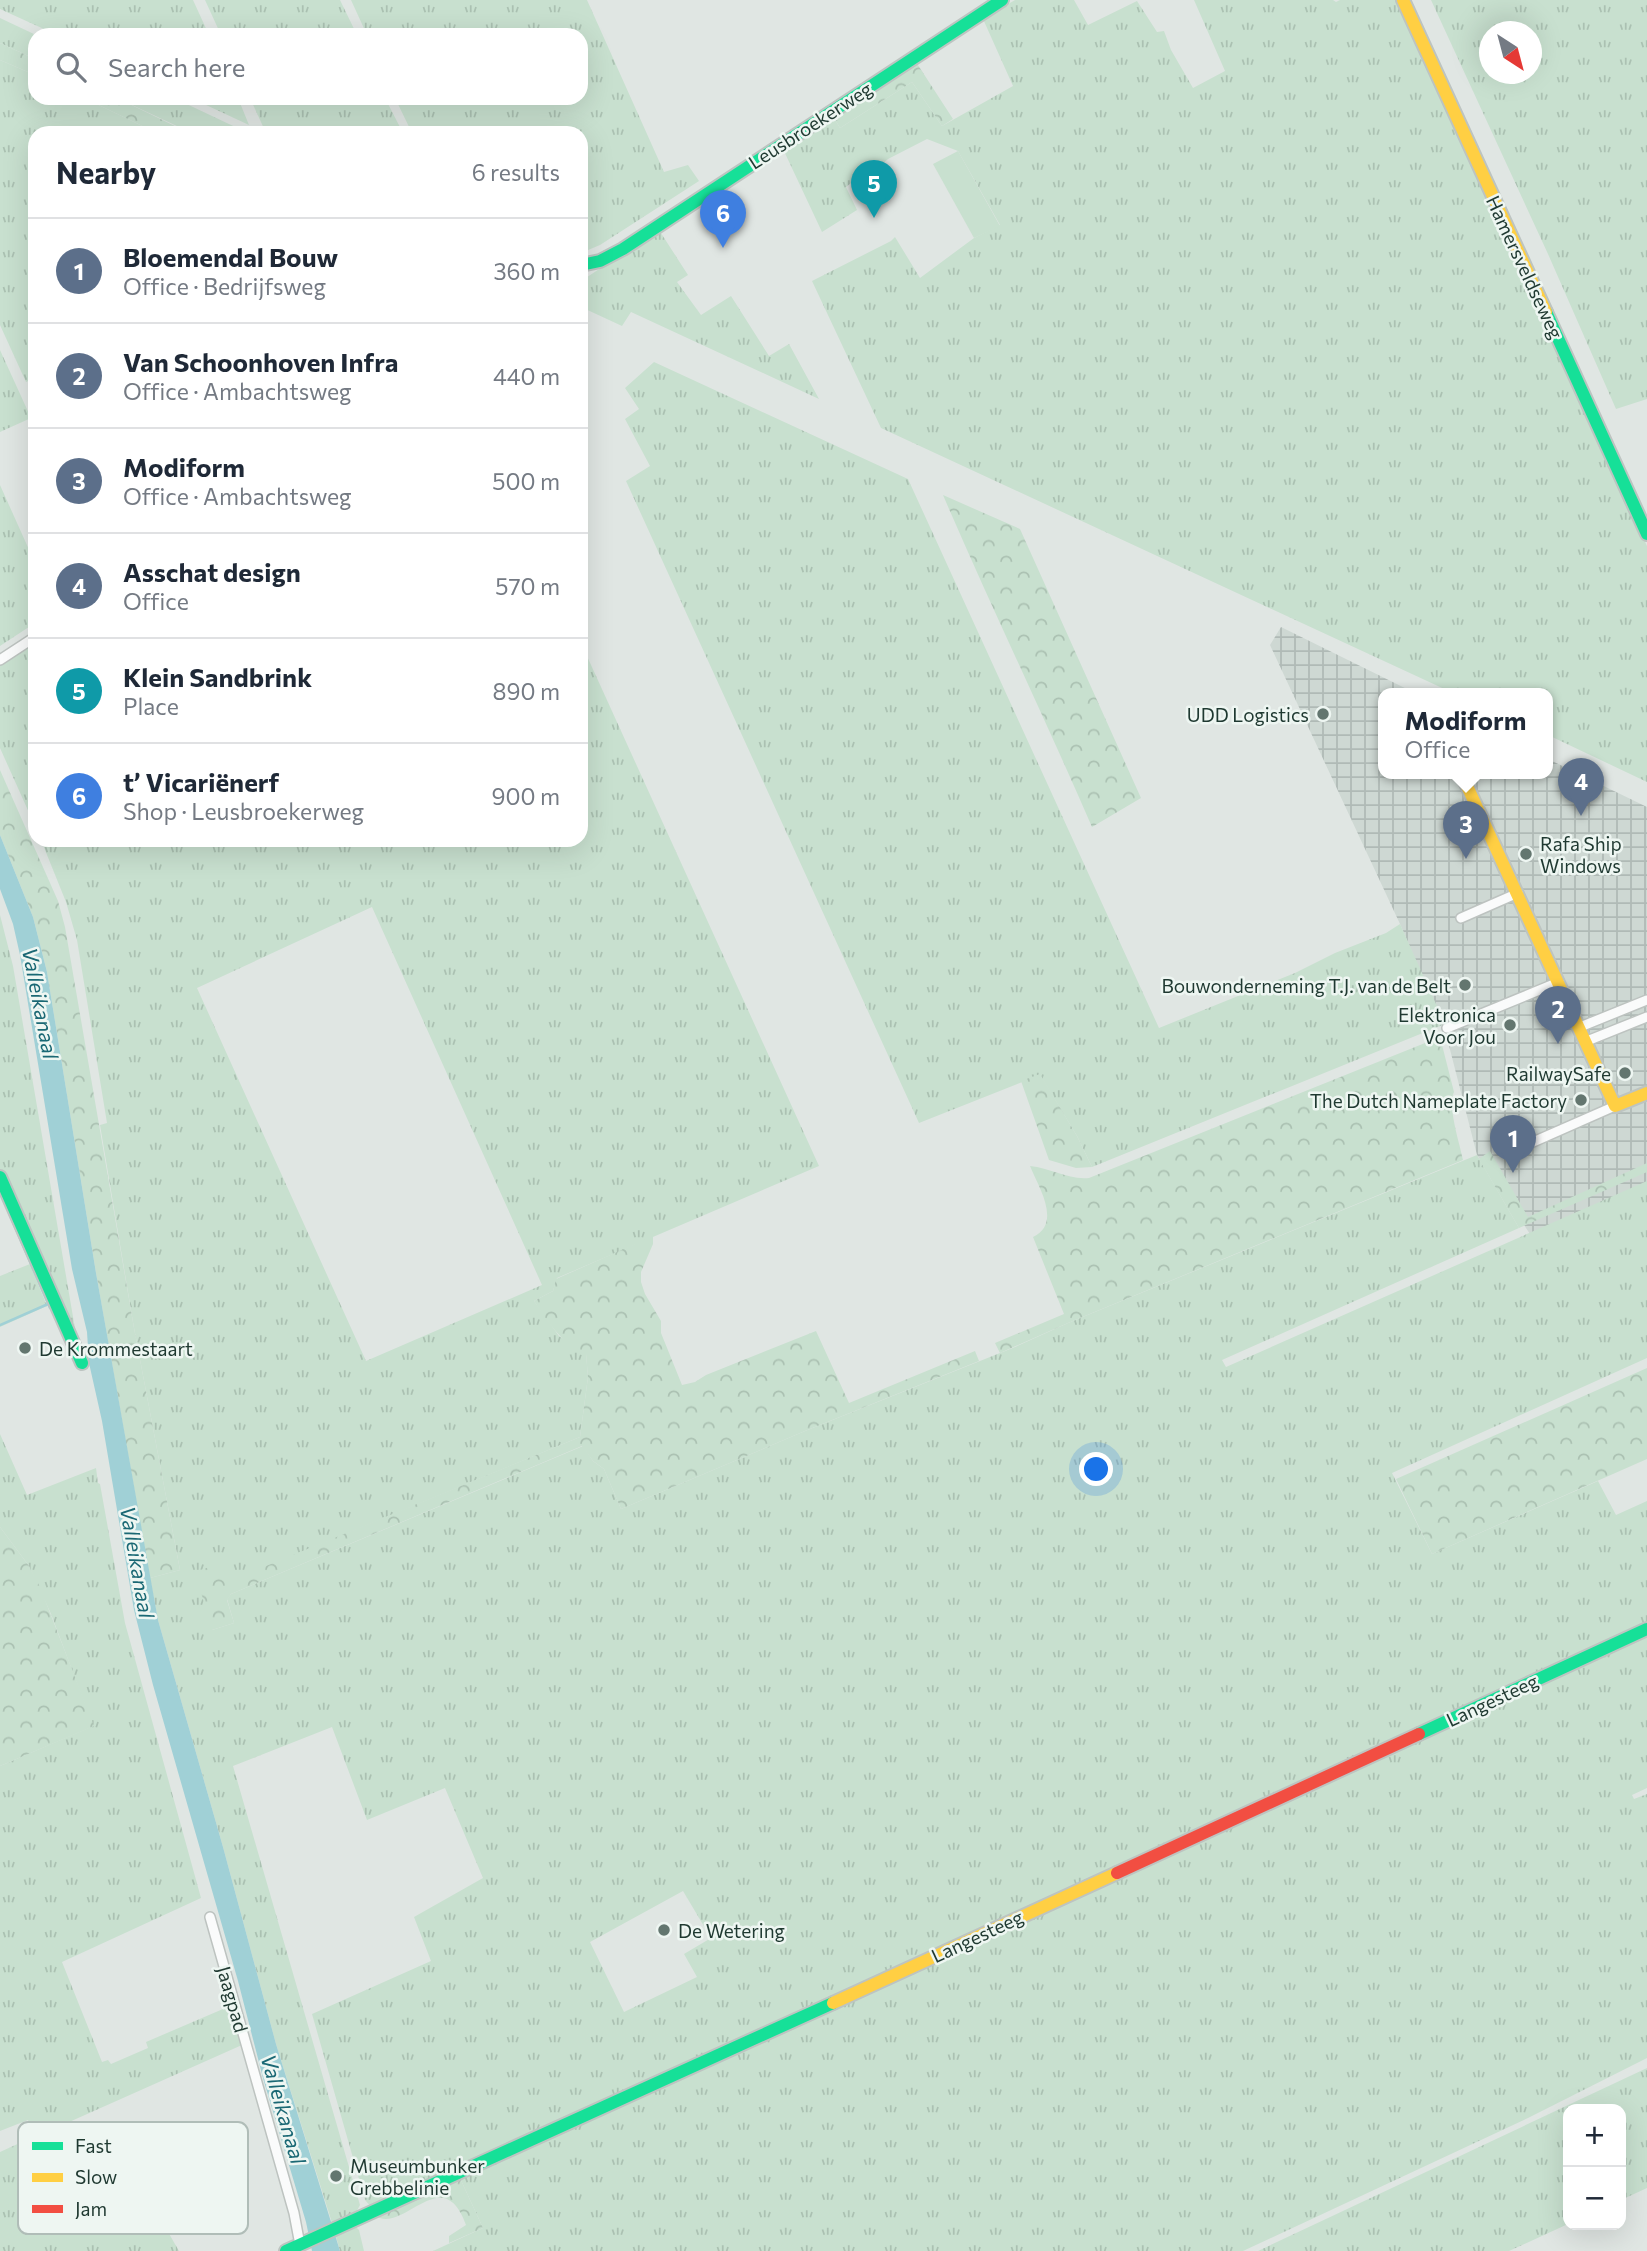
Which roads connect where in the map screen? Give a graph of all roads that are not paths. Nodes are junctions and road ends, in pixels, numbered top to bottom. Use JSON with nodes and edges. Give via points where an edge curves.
{"nodes":[{"id":1,"x":1002,"y":0,"type":"edge"},
{"id":2,"x":1403,"y":0,"type":"edge"},
{"id":3,"x":588,"y":264,"type":"edge"},
{"id":4,"x":1647,"y":534,"type":"edge"},
{"id":5,"x":28,"y":642,"type":"edge"},
{"id":6,"x":0,"y":660,"type":"edge"},
{"id":7,"x":1464,"y":779,"type":"edge"},
{"id":8,"x":1518,"y":893,"type":"junction"},
{"id":9,"x":1461,"y":918,"type":"dead end"},
{"id":10,"x":1559,"y":982,"type":"junction"},
{"id":11,"x":1647,"y":1000,"type":"edge"},
{"id":12,"x":1647,"y":1017,"type":"edge"},
{"id":13,"x":1580,"y":1027,"type":"junction"},
{"id":14,"x":1447,"y":1028,"type":"dead end"},
{"id":15,"x":1587,"y":1041,"type":"junction"},
{"id":16,"x":1647,"y":1093,"type":"edge"},
{"id":17,"x":1615,"y":1107,"type":"junction"},
{"id":18,"x":1515,"y":1150,"type":"dead end"},
{"id":19,"x":0,"y":1177,"type":"edge"},
{"id":20,"x":82,"y":1360,"type":"dead end"},
{"id":21,"x":1647,"y":1629,"type":"edge"},
{"id":22,"x":210,"y":1917,"type":"dead end"},
{"id":23,"x":303,"y":2243,"type":"junction"},
{"id":24,"x":286,"y":2251,"type":"edge"}],
"edges":[{"from":1,"to":3,"type":"street","name":"Leusbroekerweg","via":[[623,248]]},
{"from":2,"to":4,"type":"street","name":"Hamersveldseweg"},
{"from":5,"to":6,"type":"street"},
{"from":7,"to":8,"type":"street"},
{"from":8,"to":9,"type":"street"},
{"from":8,"to":10,"type":"street"},
{"from":10,"to":13,"type":"street"},
{"from":10,"to":14,"type":"street"},
{"from":11,"to":13,"type":"street"},
{"from":12,"to":15,"type":"street"},
{"from":13,"to":15,"type":"street"},
{"from":15,"to":17,"type":"street"},
{"from":16,"to":17,"type":"street"},
{"from":17,"to":18,"type":"street"},
{"from":19,"to":20,"type":"street"},
{"from":21,"to":23,"type":"street","name":"Langesteeg"},
{"from":22,"to":23,"type":"street","name":"Jaagpad"},
{"from":23,"to":24,"type":"street","name":"Langesteeg"}]}
